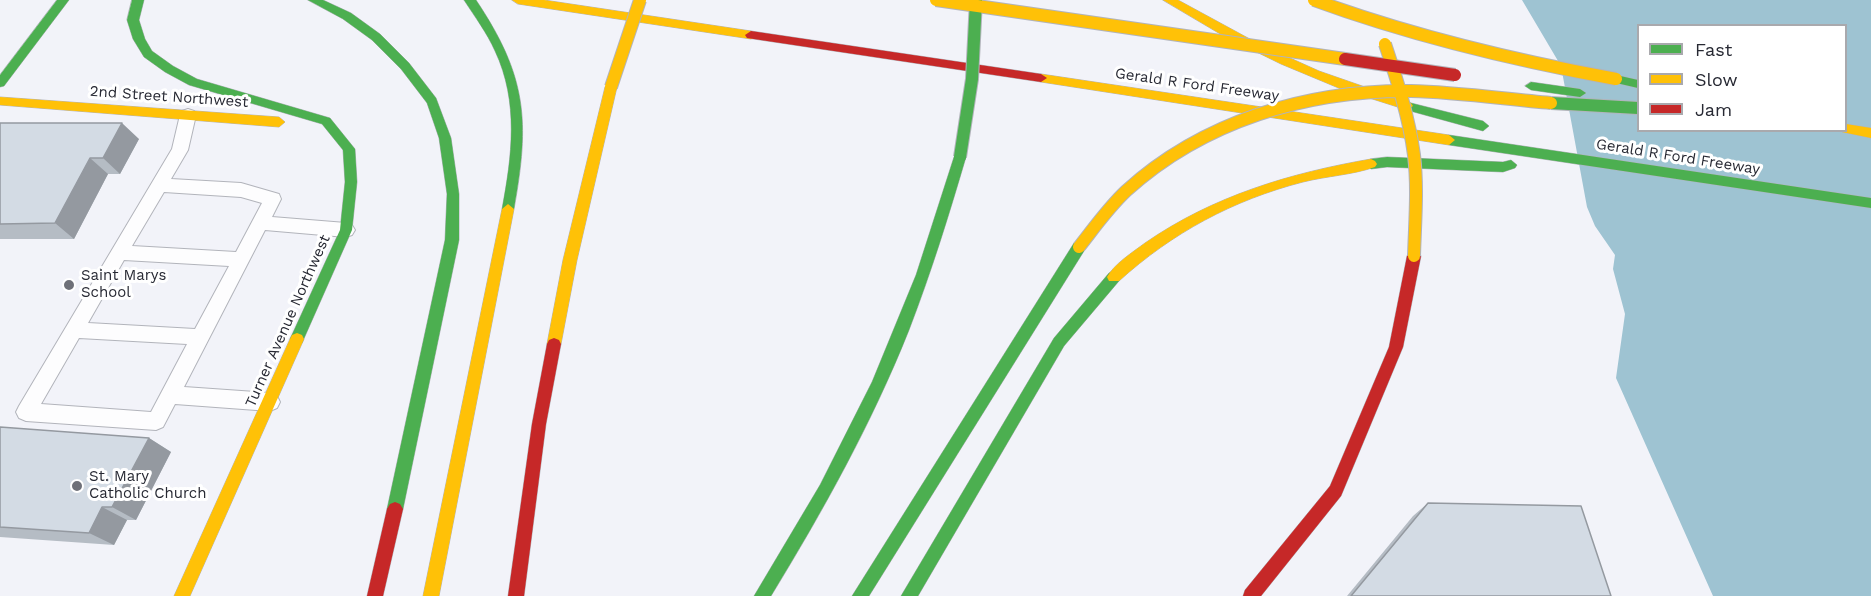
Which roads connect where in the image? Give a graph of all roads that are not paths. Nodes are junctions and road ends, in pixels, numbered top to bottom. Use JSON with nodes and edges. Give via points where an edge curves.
{"nodes":[{"id":1,"x":63,"y":0,"type":"edge"},
{"id":2,"x":138,"y":0,"type":"edge"},
{"id":3,"x":314,"y":0,"type":"edge"},
{"id":4,"x":470,"y":0,"type":"edge"},
{"id":5,"x":518,"y":0,"type":"edge"},
{"id":6,"x":640,"y":0,"type":"edge"},
{"id":7,"x":936,"y":0,"type":"edge"},
{"id":8,"x":975,"y":0,"type":"edge"},
{"id":9,"x":1169,"y":0,"type":"edge"},
{"id":10,"x":1314,"y":0,"type":"edge"},
{"id":11,"x":1360,"y":0,"type":"edge"},
{"id":12,"x":1473,"y":77,"type":"dead end"},
{"id":13,"x":0,"y":83,"type":"edge"},
{"id":14,"x":1520,"y":84,"type":"dead end"},
{"id":15,"x":1637,"y":84,"type":"edge"},
{"id":16,"x":0,"y":101,"type":"edge"},
{"id":17,"x":1637,"y":101,"type":"edge"},
{"id":18,"x":1637,"y":108,"type":"edge"},
{"id":19,"x":188,"y":115,"type":"junction"},
{"id":20,"x":1847,"y":129,"type":"edge"},
{"id":21,"x":335,"y":132,"type":"junction"},
{"id":22,"x":1871,"y":133,"type":"edge"},
{"id":23,"x":1551,"y":155,"type":"junction"},
{"id":24,"x":159,"y":185,"type":"junction"},
{"id":25,"x":1871,"y":203,"type":"edge"},
{"id":26,"x":261,"y":224,"type":"junction"},
{"id":27,"x":346,"y":230,"type":"junction"},
{"id":28,"x":119,"y":253,"type":"junction"},
{"id":29,"x":241,"y":259,"type":"junction"},
{"id":30,"x":74,"y":330,"type":"junction"},
{"id":31,"x":200,"y":338,"type":"junction"},
{"id":32,"x":170,"y":395,"type":"junction"},
{"id":33,"x":270,"y":402,"type":"junction"},
{"id":34,"x":516,"y":591,"type":"edge"},
{"id":35,"x":182,"y":596,"type":"edge"},
{"id":36,"x":375,"y":596,"type":"edge"},
{"id":37,"x":431,"y":596,"type":"edge"},
{"id":38,"x":762,"y":596,"type":"edge"},
{"id":39,"x":860,"y":596,"type":"edge"},
{"id":40,"x":909,"y":596,"type":"edge"},
{"id":41,"x":1251,"y":596,"type":"edge"}],
"edges":[{"from":1,"to":13,"type":"main road"},
{"from":2,"to":21,"type":"main road","name":"Turner Avenue Northwest","via":[[133,20],[139,39],[148,54],[169,69],[192,82],[326,122]]},
{"from":3,"to":36,"type":"main road","via":[[347,16],[376,37],[432,101],[446,138],[453,194],[452,240]]},
{"from":4,"to":37,"type":"main road","via":[[489,24],[510,65],[519,106],[517,166]]},
{"from":5,"to":23,"type":"main road","name":"Gerald R Ford Freeway"},
{"from":6,"to":34,"type":"main road","bridge":true,"via":[[611,87],[570,260],[538,424]]},
{"from":7,"to":12,"type":"main road","bridge":true},
{"from":8,"to":38,"type":"main road","bridge":true,"via":[[970,107],[949,203],[924,280],[865,417],[804,532]]},
{"from":9,"to":23,"type":"main road","via":[[1209,26],[1352,88],[1503,132]]},
{"from":10,"to":15,"type":"main road","bridge":true,"via":[[1457,47]]},
{"from":11,"to":41,"type":"main road","bridge":true,"via":[[1385,44],[1403,96],[1413,143],[1414,256],[1396,347],[1336,491]]},
{"from":14,"to":17,"type":"main road"},
{"from":16,"to":19,"type":"main road","name":"2nd Street Northwest"},
{"from":18,"to":39,"type":"main road","bridge":true,"via":[[1568,107],[1423,91],[1353,93],[1311,99],[1254,115],[1171,155],[1125,193],[1079,247]]},
{"from":19,"to":21,"type":"main road","name":"2nd Street Northwest","via":[[302,124]]},
{"from":19,"to":24,"type":"lane","via":[[180,150]]},
{"from":20,"to":22,"type":"main road"},
{"from":21,"to":27,"type":"main road","name":"Turner Avenue Northwest","via":[[349,149],[351,164]]},
{"from":23,"to":25,"type":"main road","name":"Gerald R Ford Freeway"},
{"from":23,"to":40,"type":"main road","via":[[1503,167],[1387,162],[1323,171],[1246,196],[1190,221],[1137,254],[1100,291],[1059,342]]},
{"from":24,"to":26,"type":"lane","via":[[242,190],[273,199]]},
{"from":24,"to":28,"type":"lane"},
{"from":26,"to":27,"type":"lane"},
{"from":26,"to":29,"type":"lane"},
{"from":27,"to":33,"type":"main road","name":"Turner Avenue Northwest"},
{"from":28,"to":29,"type":"lane"},
{"from":28,"to":30,"type":"lane"},
{"from":29,"to":31,"type":"lane"},
{"from":30,"to":31,"type":"lane"},
{"from":30,"to":32,"type":"lane","via":[[26,412],[156,422]]},
{"from":31,"to":32,"type":"lane"},
{"from":32,"to":33,"type":"lane"},
{"from":33,"to":35,"type":"main road","name":"Turner Avenue Northwest"}]}
